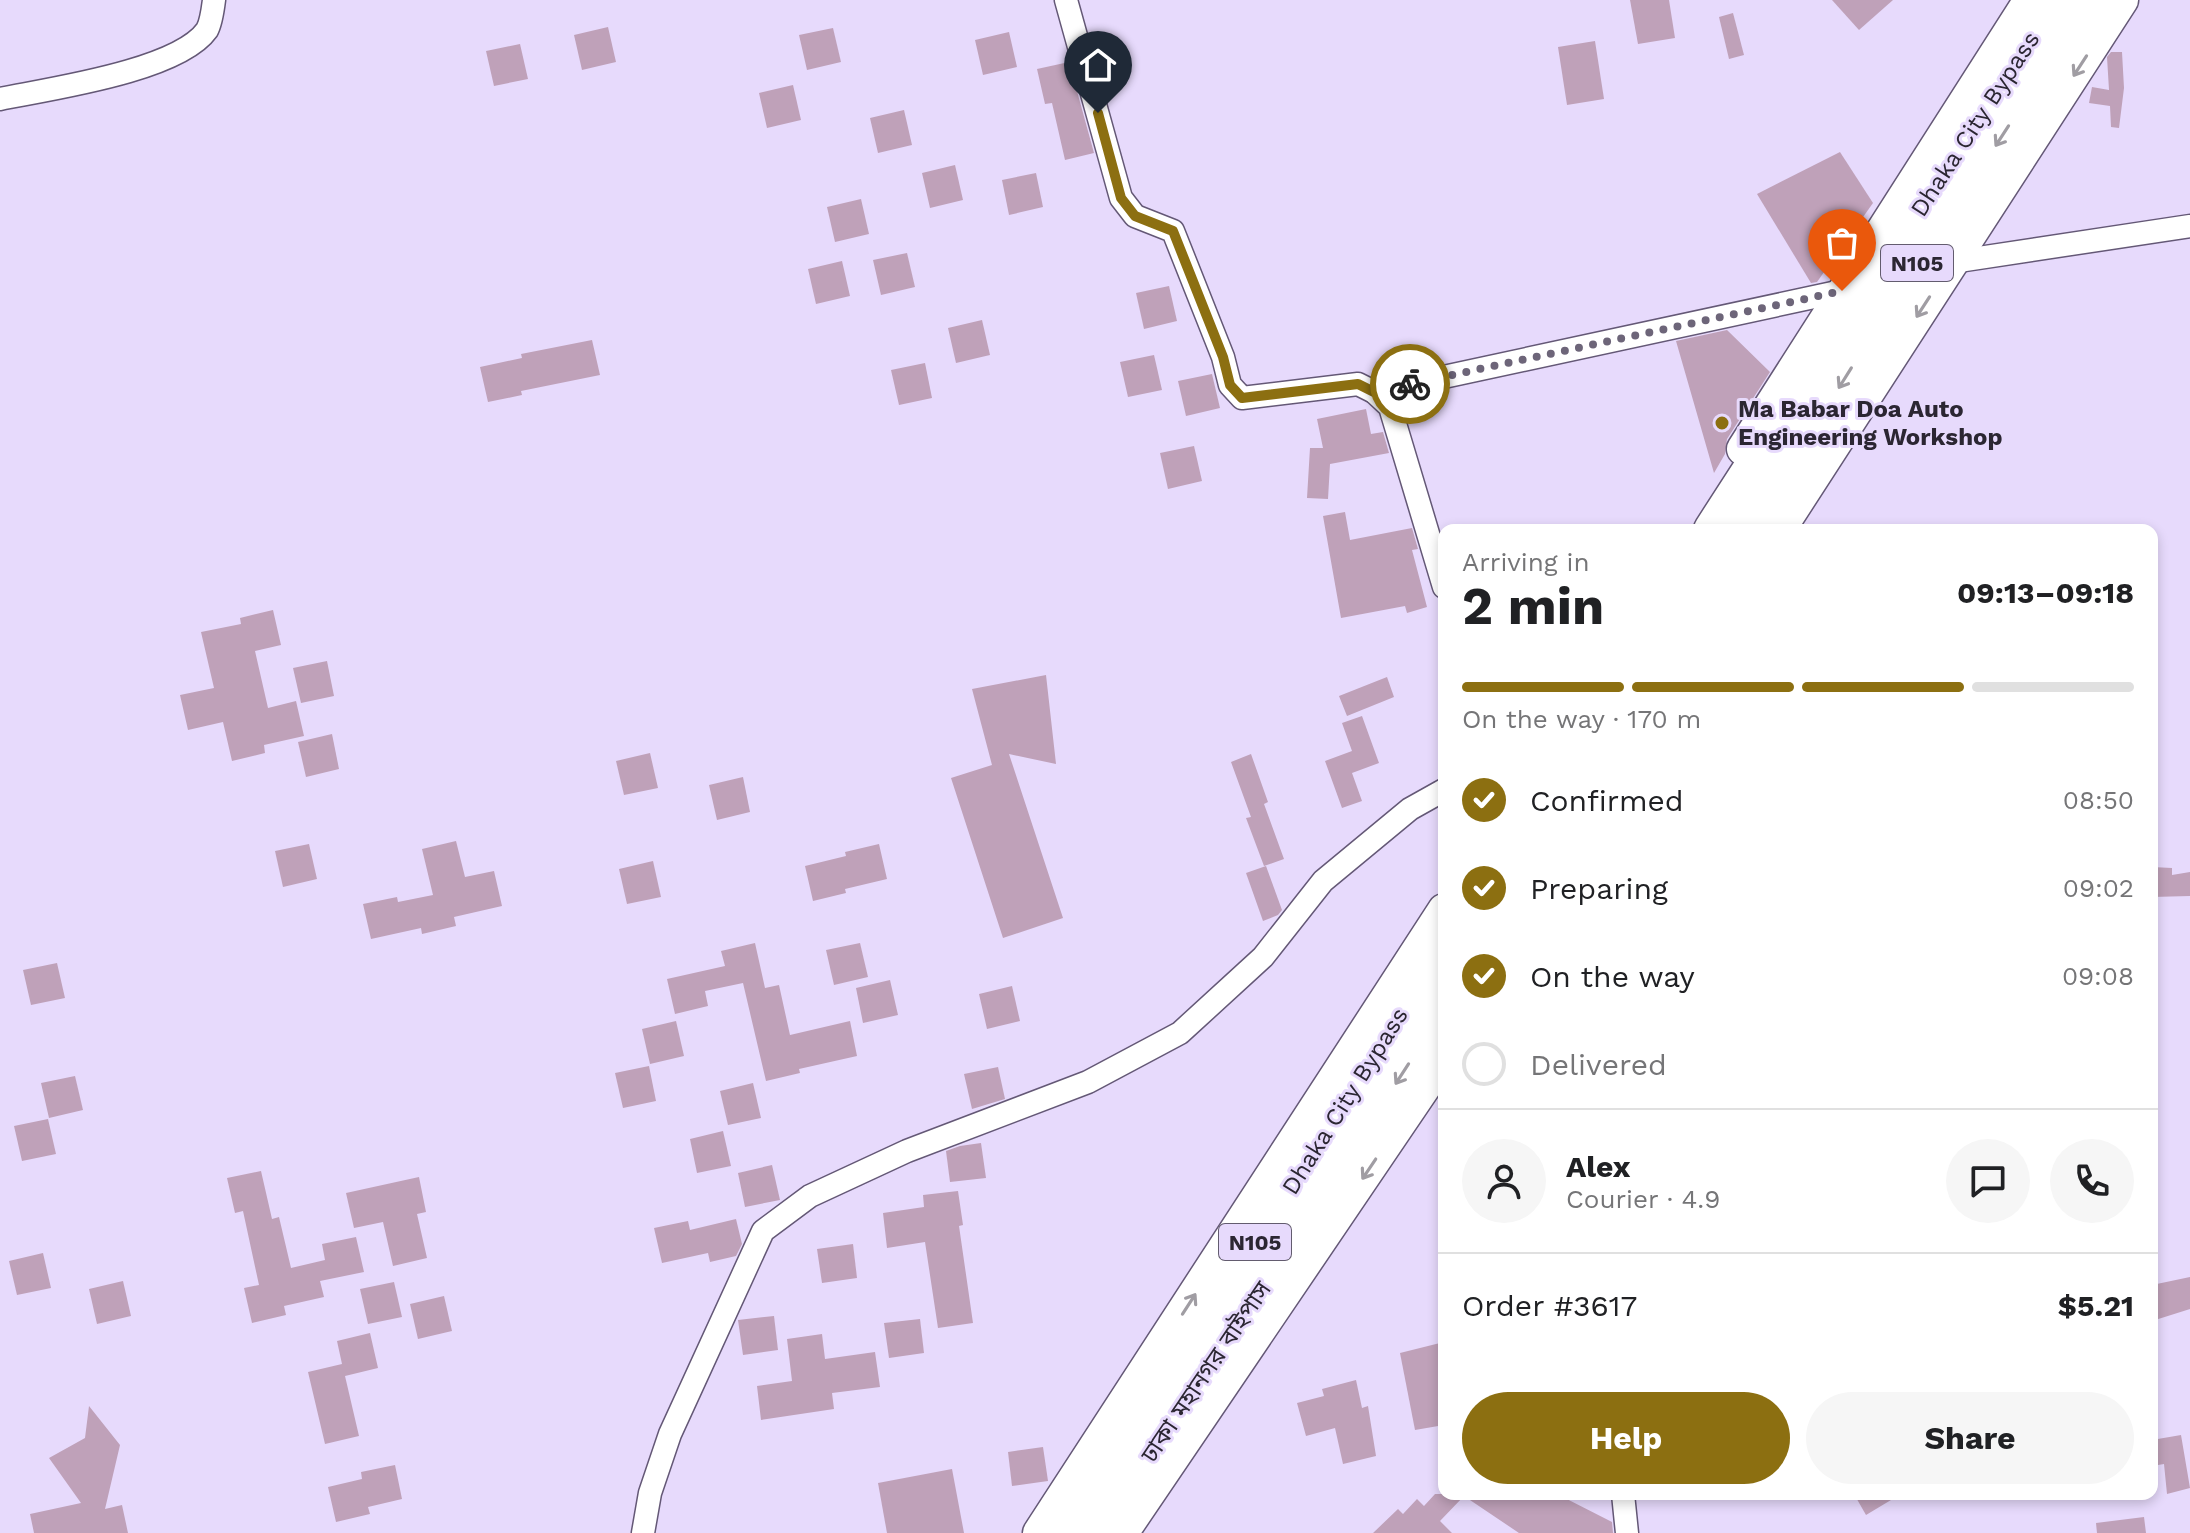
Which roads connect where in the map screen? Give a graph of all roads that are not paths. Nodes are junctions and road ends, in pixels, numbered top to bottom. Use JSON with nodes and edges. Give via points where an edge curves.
{"nodes":[{"id":1,"x":214,"y":0,"type":"edge"},
{"id":2,"x":1066,"y":0,"type":"edge"},
{"id":3,"x":2030,"y":0,"type":"edge"},
{"id":4,"x":2055,"y":0,"type":"edge"},
{"id":5,"x":2090,"y":0,"type":"edge"},
{"id":6,"x":2122,"y":0,"type":"edge"},
{"id":7,"x":0,"y":99,"type":"edge"},
{"id":8,"x":2190,"y":226,"type":"edge"},
{"id":9,"x":1952,"y":262,"type":"junction"},
{"id":10,"x":1842,"y":291,"type":"junction"},
{"id":11,"x":1374,"y":392,"type":"junction"},
{"id":12,"x":1696,"y":524,"type":"edge"},
{"id":13,"x":1717,"y":524,"type":"edge"},
{"id":14,"x":1753,"y":524,"type":"edge"},
{"id":15,"x":1783,"y":524,"type":"edge"},
{"id":16,"x":1438,"y":567,"type":"edge"},
{"id":17,"x":1438,"y":793,"type":"edge"},
{"id":18,"x":1438,"y":919,"type":"edge"},
{"id":19,"x":1438,"y":958,"type":"edge"},
{"id":20,"x":1438,"y":1018,"type":"edge"},
{"id":21,"x":1438,"y":1067,"type":"edge"},
{"id":22,"x":1624,"y":1500,"type":"edge"},
{"id":23,"x":643,"y":1533,"type":"edge"},
{"id":24,"x":1039,"y":1533,"type":"edge"},
{"id":25,"x":1061,"y":1533,"type":"edge"},
{"id":26,"x":1096,"y":1533,"type":"edge"},
{"id":27,"x":1122,"y":1533,"type":"edge"},
{"id":28,"x":1627,"y":1533,"type":"edge"}],
"edges":[{"from":1,"to":7,"type":"street","via":[[207,29],[177,54],[109,77]]},
{"from":2,"to":11,"type":"street","via":[[1121,198],[1135,216],[1173,231],[1230,385],[1242,398],[1358,384]]},
{"from":3,"to":10,"type":"main road"},
{"from":4,"to":13,"type":"highway","name":"Dhaka City Bypass","number":"N105"},
{"from":5,"to":14,"type":"highway","number":"N105","one_way":true},
{"from":6,"to":9,"type":"main road","one_way":true},
{"from":8,"to":9,"type":"street"},
{"from":9,"to":15,"type":"main road","one_way":true},
{"from":10,"to":11,"type":"street"},
{"from":10,"to":12,"type":"main road"},
{"from":11,"to":16,"type":"street","via":[[1390,407]]},
{"from":17,"to":23,"type":"street","via":[[1410,809],[1323,881],[1263,957],[1180,1033],[1088,1082],[907,1151],[810,1196],[763,1231],[670,1434]]},
{"from":24,"to":18,"type":"main road","one_way":true},
{"from":19,"to":25,"type":"highway","name":"Dhaka City Bypass","number":"N105"},
{"from":20,"to":26,"type":"highway","name":"ঢাকা মহানগর বাইপাস","number":"N105","one_way":true},
{"from":21,"to":27,"type":"main road","one_way":true},
{"from":22,"to":28,"type":"street"}]}
